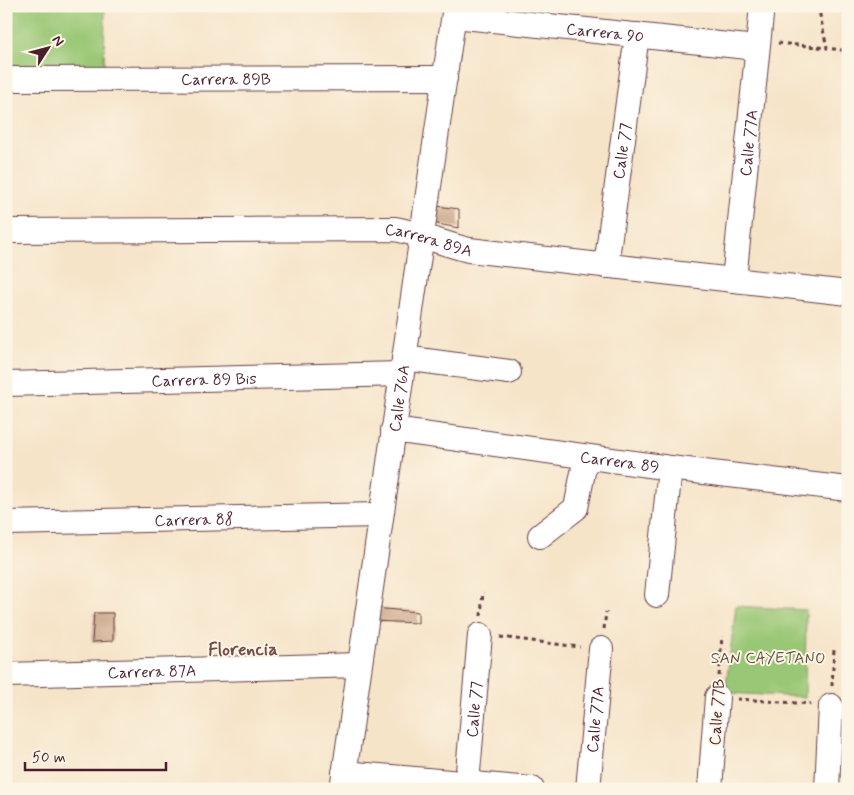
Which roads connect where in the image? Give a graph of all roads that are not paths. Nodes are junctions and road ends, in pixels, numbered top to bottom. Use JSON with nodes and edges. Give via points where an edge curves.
{"nodes":[{"id":1,"x":762,"y":7,"type":"edge"},
{"id":2,"x":454,"y":11,"type":"edge"},
{"id":3,"x":637,"y":35,"type":"junction"},
{"id":4,"x":757,"y":48,"type":"junction"},
{"id":5,"x":6,"y":78,"type":"edge"},
{"id":6,"x":445,"y":78,"type":"junction"},
{"id":7,"x":6,"y":230,"type":"edge"},
{"id":8,"x":422,"y":234,"type":"junction"},
{"id":9,"x":606,"y":266,"type":"junction"},
{"id":10,"x":734,"y":280,"type":"junction"},
{"id":11,"x":848,"y":293,"type":"edge"},
{"id":12,"x":402,"y":366,"type":"junction"},
{"id":13,"x":509,"y":372,"type":"dead end"},
{"id":14,"x":6,"y":384,"type":"edge"},
{"id":15,"x":393,"y":430,"type":"junction"},
{"id":16,"x":586,"y":457,"type":"junction"},
{"id":17,"x":670,"y":468,"type":"junction"},
{"id":18,"x":848,"y":489,"type":"edge"},
{"id":19,"x":380,"y":515,"type":"junction"},
{"id":20,"x":6,"y":523,"type":"edge"},
{"id":21,"x":540,"y":536,"type":"dead end"},
{"id":22,"x":657,"y":595,"type":"dead end"},
{"id":23,"x":480,"y":635,"type":"road end"},
{"id":24,"x":601,"y":649,"type":"road end"},
{"id":25,"x":359,"y":665,"type":"junction"},
{"id":26,"x":6,"y":675,"type":"edge"},
{"id":27,"x":717,"y":697,"type":"road end"},
{"id":28,"x":831,"y":706,"type":"road end"},
{"id":29,"x":343,"y":781,"type":"edge"},
{"id":30,"x":467,"y":783,"type":"junction"},
{"id":31,"x":532,"y":789,"type":"edge"},
{"id":32,"x":588,"y":789,"type":"edge"},
{"id":33,"x":710,"y":789,"type":"edge"},
{"id":34,"x":827,"y":789,"type":"edge"}],
"edges":[{"from":1,"to":4,"type":"street","name":"Calle 77A"},
{"from":2,"to":3,"type":"street","name":"Carrera 90"},
{"from":2,"to":6,"type":"street","name":"Calle 76A"},
{"from":3,"to":4,"type":"street","name":"Carrera 90"},
{"from":3,"to":9,"type":"street","name":"Calle 77"},
{"from":4,"to":10,"type":"street","name":"Calle 77A"},
{"from":5,"to":6,"type":"street","name":"Carrera 89B"},
{"from":6,"to":8,"type":"street","name":"Calle 76A"},
{"from":7,"to":8,"type":"street","name":"Carrera 89A","via":[[396,229]]},
{"from":8,"to":9,"type":"street","name":"Carrera 89A","via":[[469,250]]},
{"from":8,"to":12,"type":"street","name":"Calle 76A"},
{"from":9,"to":10,"type":"street","name":"Carrera 89A"},
{"from":10,"to":11,"type":"street","name":"Carrera 89A"},
{"from":12,"to":13,"type":"street","name":"Carrera 89 Bis"},
{"from":12,"to":14,"type":"street","name":"Carrera 89 Bis"},
{"from":12,"to":15,"type":"street","name":"Calle 76A"},
{"from":15,"to":16,"type":"street","name":"Carrera 89"},
{"from":15,"to":19,"type":"street","name":"Calle 76A"},
{"from":16,"to":17,"type":"street","name":"Carrera 89"},
{"from":16,"to":21,"type":"street","via":[[576,508]]},
{"from":17,"to":18,"type":"street","name":"Carrera 89"},
{"from":17,"to":22,"type":"street"},
{"from":19,"to":20,"type":"street","name":"Carrera 88"},
{"from":19,"to":25,"type":"street","name":"Calle 76A"},
{"from":23,"to":30,"type":"street","name":"Calle 77"},
{"from":24,"to":32,"type":"street","name":"Calle 77A"},
{"from":25,"to":26,"type":"street","name":"Carrera 87A"},
{"from":25,"to":29,"type":"street","name":"Calle 76A"},
{"from":27,"to":33,"type":"street","name":"Calle 77B"},
{"from":28,"to":34,"type":"street"},
{"from":29,"to":30,"type":"street"},
{"from":30,"to":31,"type":"street"}]}
